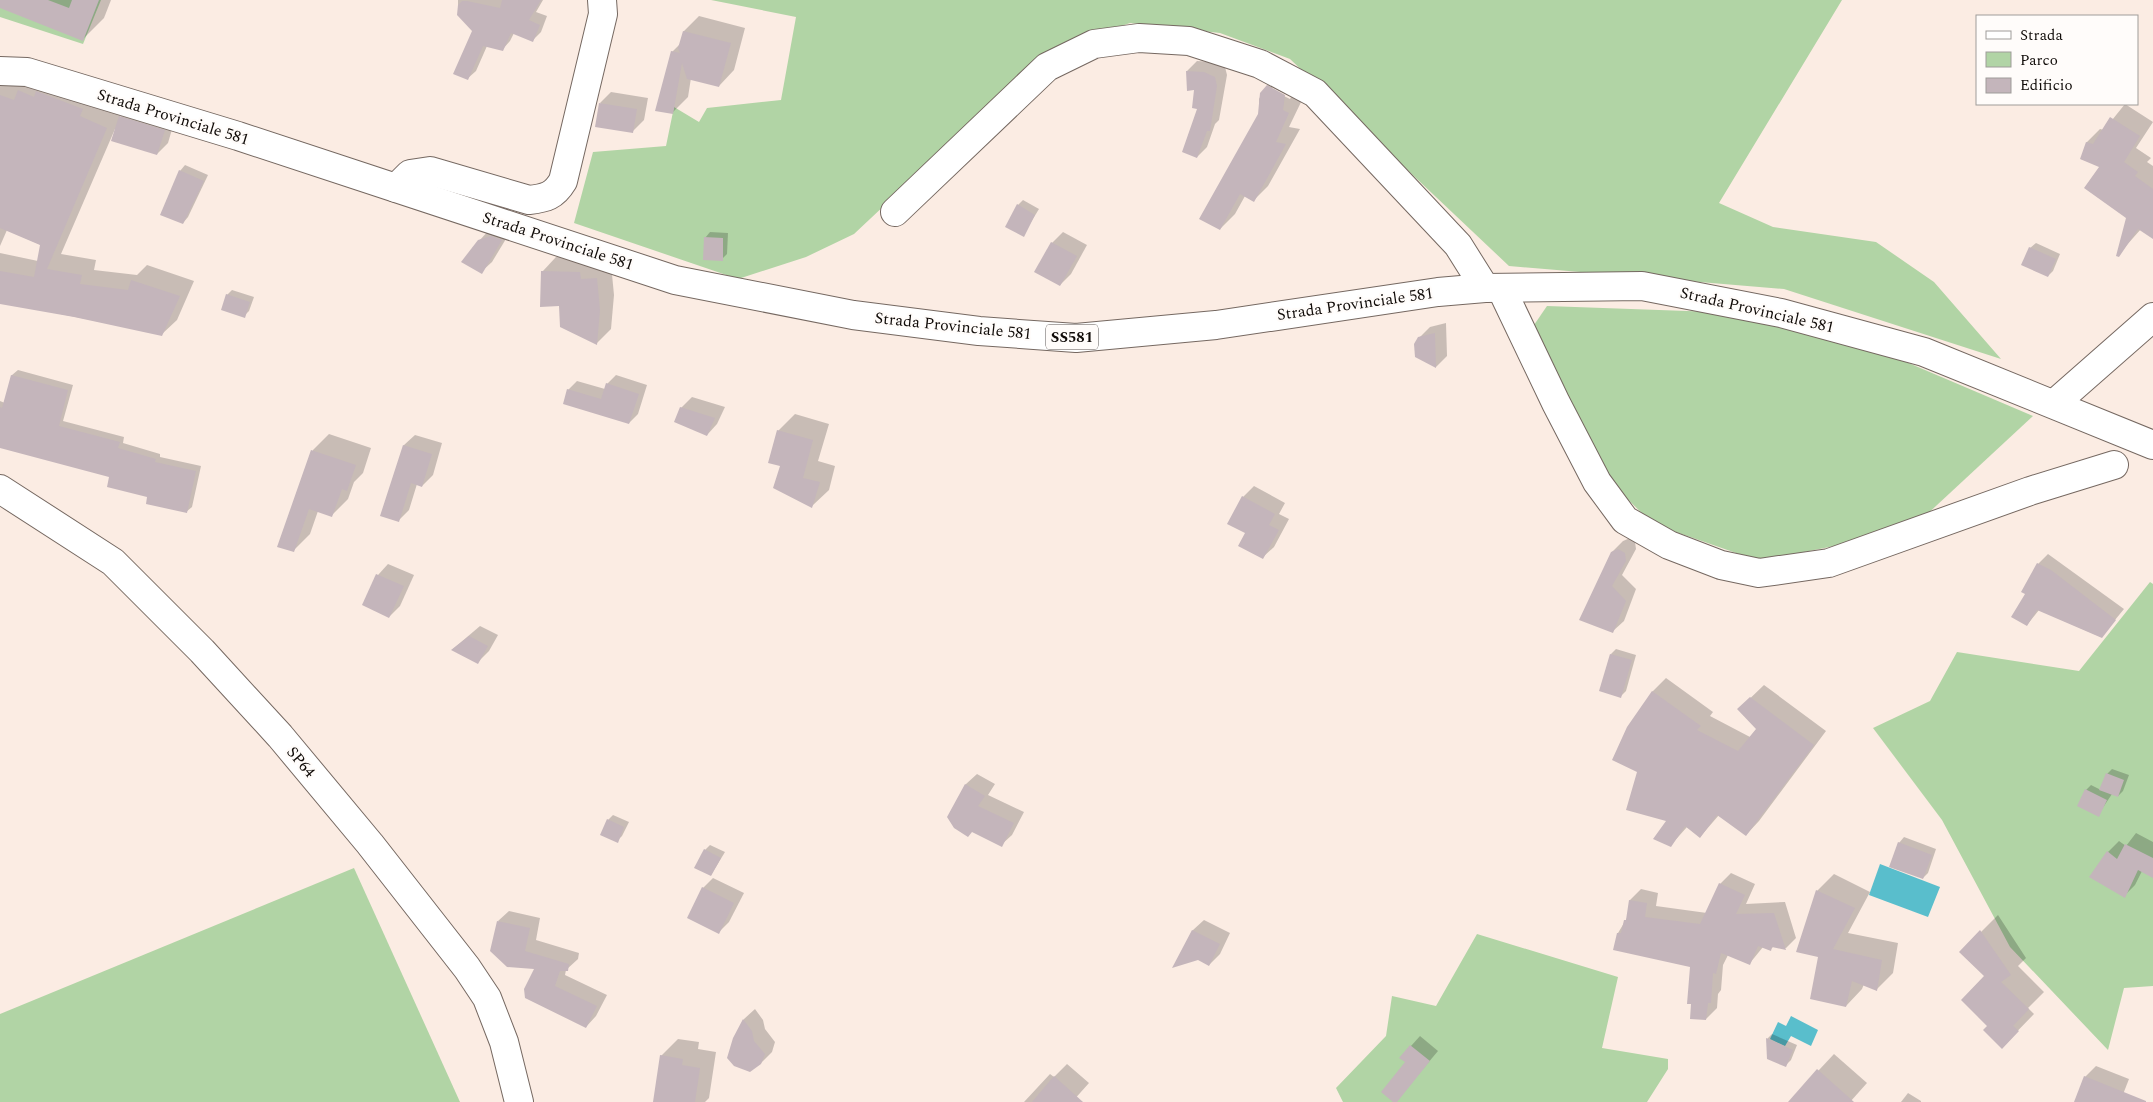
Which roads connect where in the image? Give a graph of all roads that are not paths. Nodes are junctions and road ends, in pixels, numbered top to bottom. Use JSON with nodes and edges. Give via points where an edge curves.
{"nodes":[{"id":1,"x":602,"y":0,"type":"edge"},
{"id":2,"x":0,"y":70,"type":"edge"},
{"id":3,"x":396,"y":188,"type":"junction"},
{"id":4,"x":895,"y":212,"type":"dead end"},
{"id":5,"x":1493,"y":288,"type":"junction"},
{"id":6,"x":2153,"y":317,"type":"edge"},
{"id":7,"x":2054,"y":404,"type":"junction"},
{"id":8,"x":2153,"y":445,"type":"edge"},
{"id":9,"x":2114,"y":465,"type":"dead end"},
{"id":10,"x":0,"y":489,"type":"edge"},
{"id":11,"x":520,"y":1102,"type":"edge"}],
"edges":[{"from":1,"to":3,"type":"street","via":[[603,14],[563,182],[555,194],[529,200],[430,170],[410,174]]},
{"from":2,"to":3,"type":"street","name":"Strada Provinciale 581","number":"SS581","via":[[27,72]]},
{"from":3,"to":5,"type":"street","name":"Strada Provinciale 581","number":"SS581","via":[[675,280],[853,315],[979,331],[1076,338],[1216,325],[1438,292]]},
{"from":4,"to":5,"type":"street","via":[[1047,67],[1094,44],[1140,38],[1189,41],[1260,64],[1315,93],[1458,245]]},
{"from":5,"to":7,"type":"street","name":"Strada Provinciale 581","number":"SS581","via":[[1642,286],[1781,313],[1924,352]]},
{"from":5,"to":9,"type":"street","via":[[1597,482],[1625,520],[1669,545],[1721,565],[1759,573],[1829,563],[2030,491]]},
{"from":6,"to":7,"type":"street"},
{"from":7,"to":8,"type":"street","name":"Strada Provinciale 581","number":"SS581"},
{"from":10,"to":11,"type":"street","name":"SP64","number":"SP64","via":[[113,562],[280,736],[376,851],[487,998],[504,1042]]}]}
